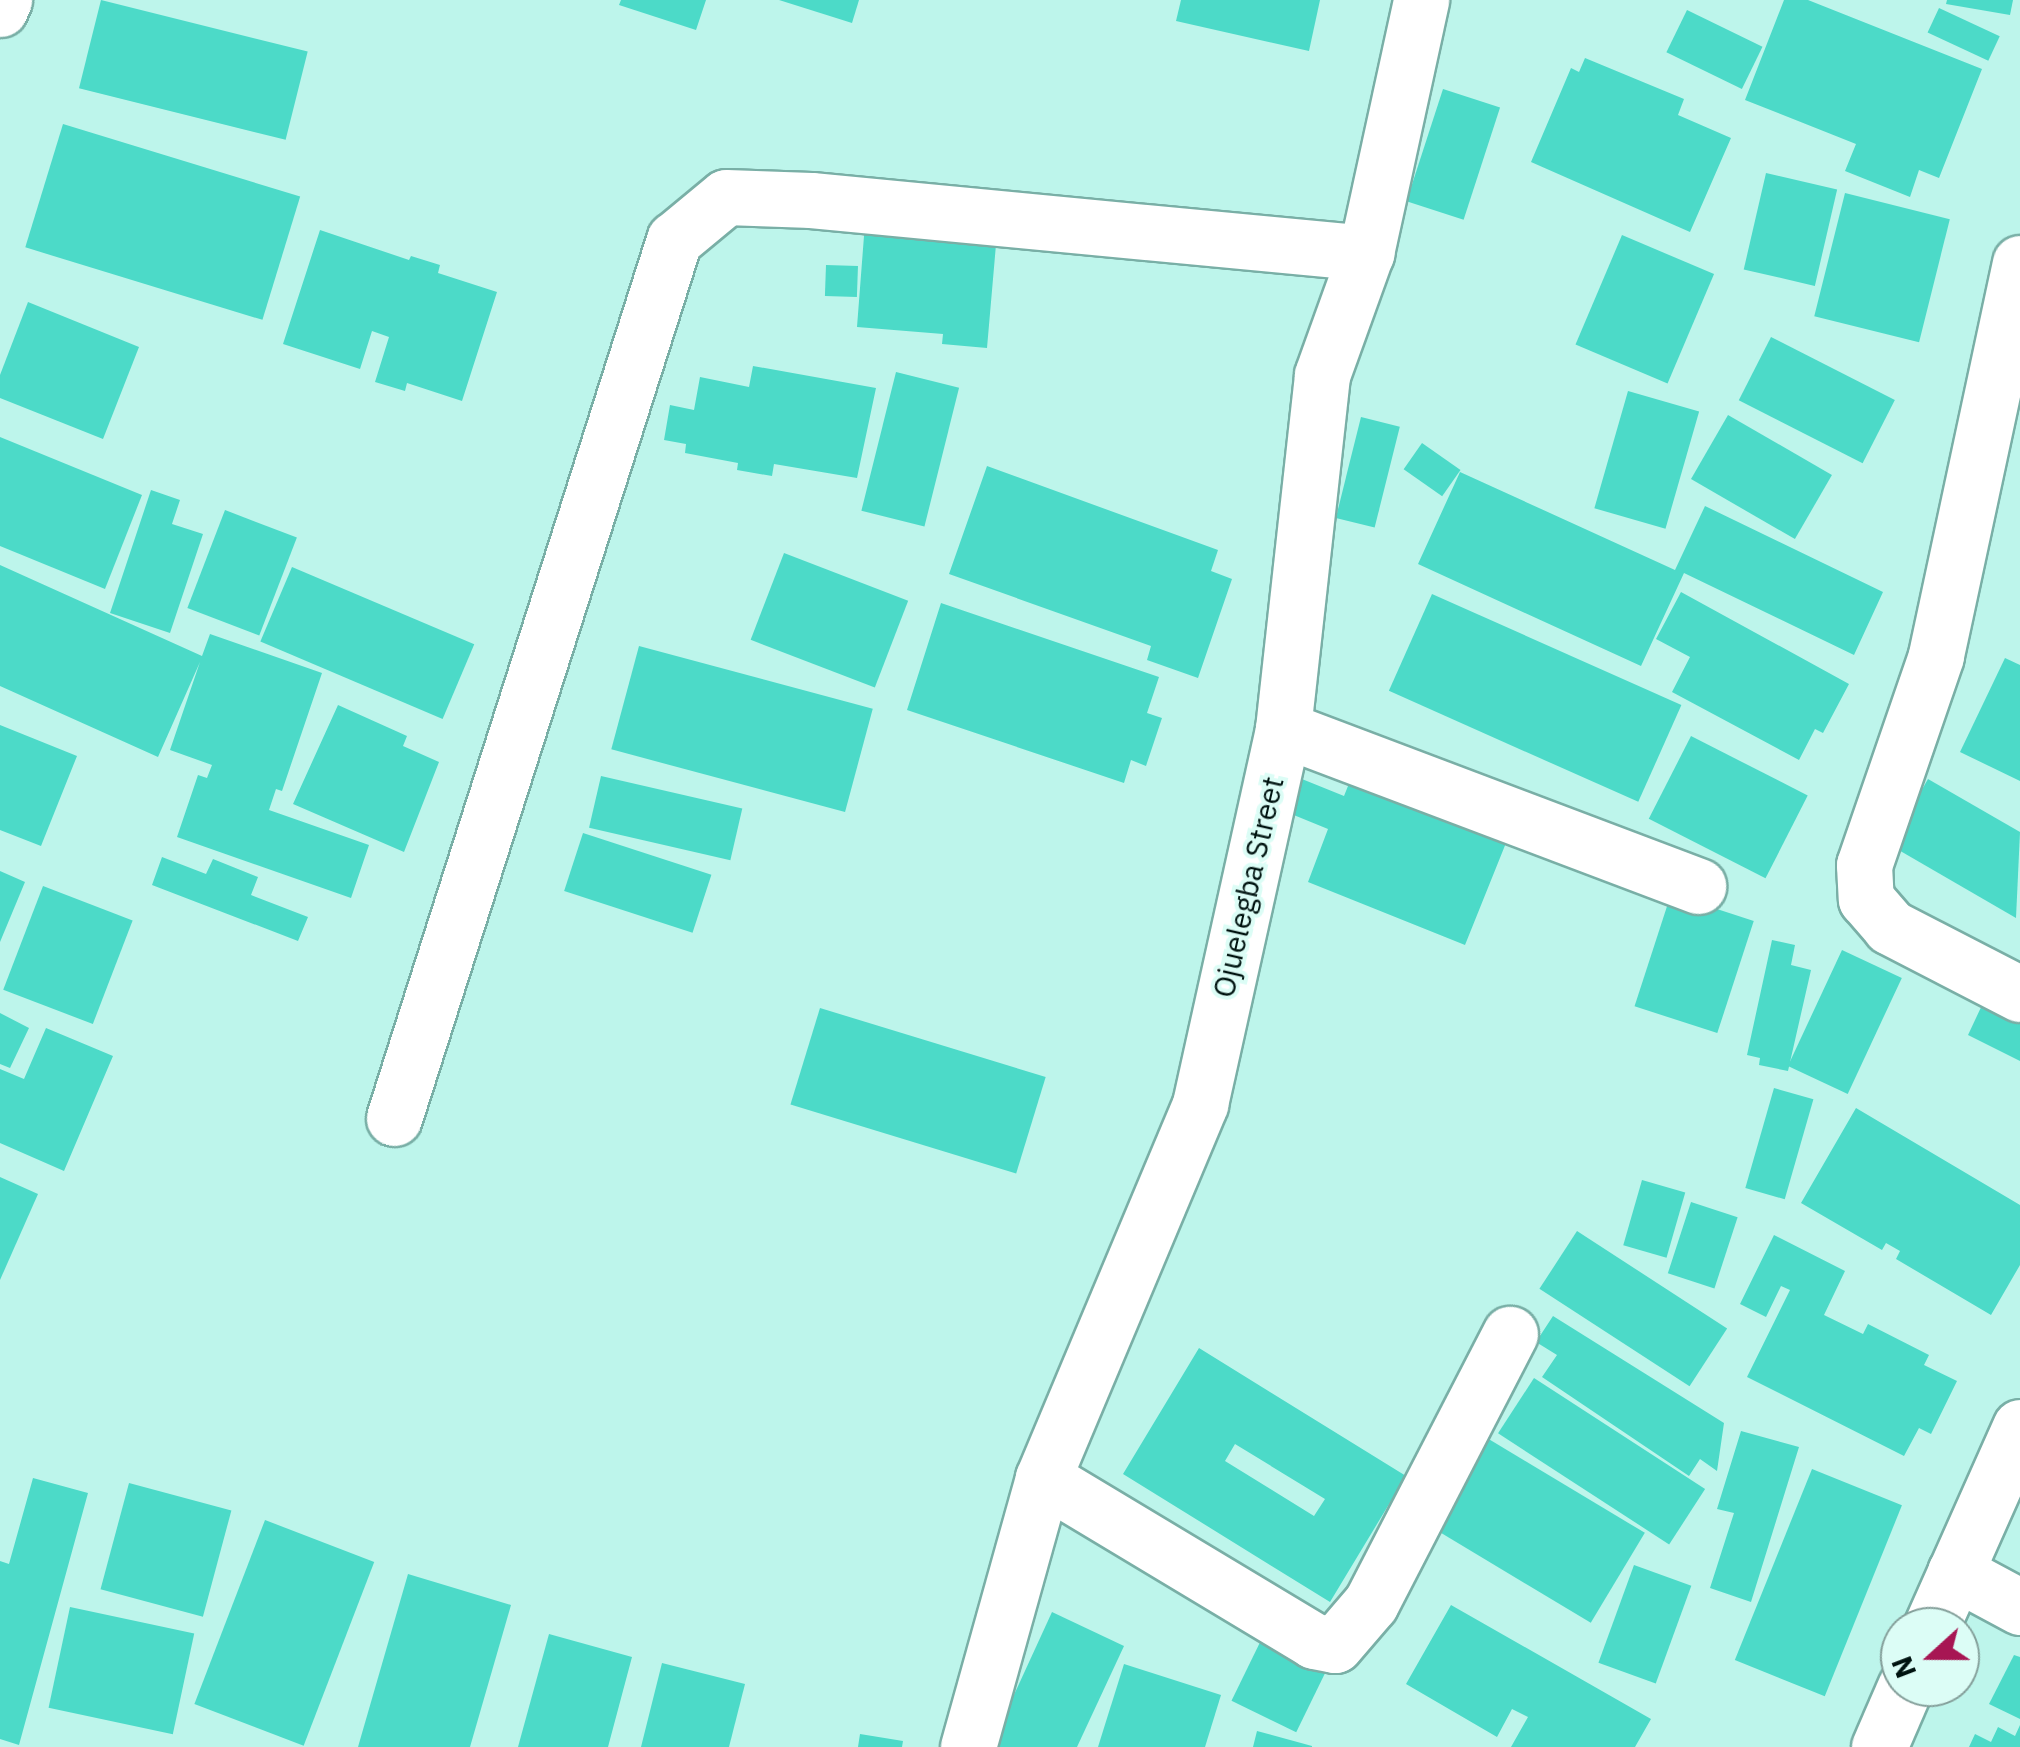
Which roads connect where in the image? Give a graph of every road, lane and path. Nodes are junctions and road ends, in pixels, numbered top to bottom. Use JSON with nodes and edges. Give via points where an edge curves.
{"nodes":[{"id":1,"x":4,"y":0,"type":"edge"},
{"id":2,"x":1421,"y":0,"type":"edge"},
{"id":3,"x":0,"y":9,"type":"edge"},
{"id":4,"x":1366,"y":253,"type":"junction"},
{"id":5,"x":2020,"y":263,"type":"edge"},
{"id":6,"x":1283,"y":729,"type":"junction"},
{"id":7,"x":1698,"y":886,"type":"dead end"},
{"id":8,"x":2020,"y":994,"type":"edge"},
{"id":9,"x":394,"y":1118,"type":"dead end"},
{"id":10,"x":1510,"y":1334,"type":"dead end"},
{"id":11,"x":2020,"y":1428,"type":"edge"},
{"id":12,"x":1044,"y":1478,"type":"junction"},
{"id":13,"x":1955,"y":1572,"type":"junction"},
{"id":14,"x":1940,"y":1607,"type":"edge"},
{"id":15,"x":2020,"y":1607,"type":"edge"},
{"id":16,"x":1896,"y":1707,"type":"edge"},
{"id":17,"x":968,"y":1747,"type":"edge"},
{"id":18,"x":1879,"y":1747,"type":"edge"}],
"edges":[{"from":1,"to":3,"type":"street"},
{"from":2,"to":4,"type":"street","name":"Ojuelegba Street"},
{"from":4,"to":6,"type":"street","name":"Ojuelegba Street","via":[[1322,375]]},
{"from":4,"to":9,"type":"street","via":[[726,197],[674,240]]},
{"from":5,"to":8,"type":"street","via":[[1936,656],[1864,865],[1866,899],[1890,928]]},
{"from":6,"to":7,"type":"street"},
{"from":6,"to":12,"type":"street","name":"Ojuelegba Street","via":[[1200,1104]]},
{"from":10,"to":12,"type":"street","via":[[1371,1603],[1336,1646],[1314,1640]]},
{"from":11,"to":13,"type":"street"},
{"from":12,"to":17,"type":"street","name":"Ojuelegba Street"},
{"from":13,"to":14,"type":"street"},
{"from":13,"to":15,"type":"street"},
{"from":16,"to":18,"type":"street"}]}
